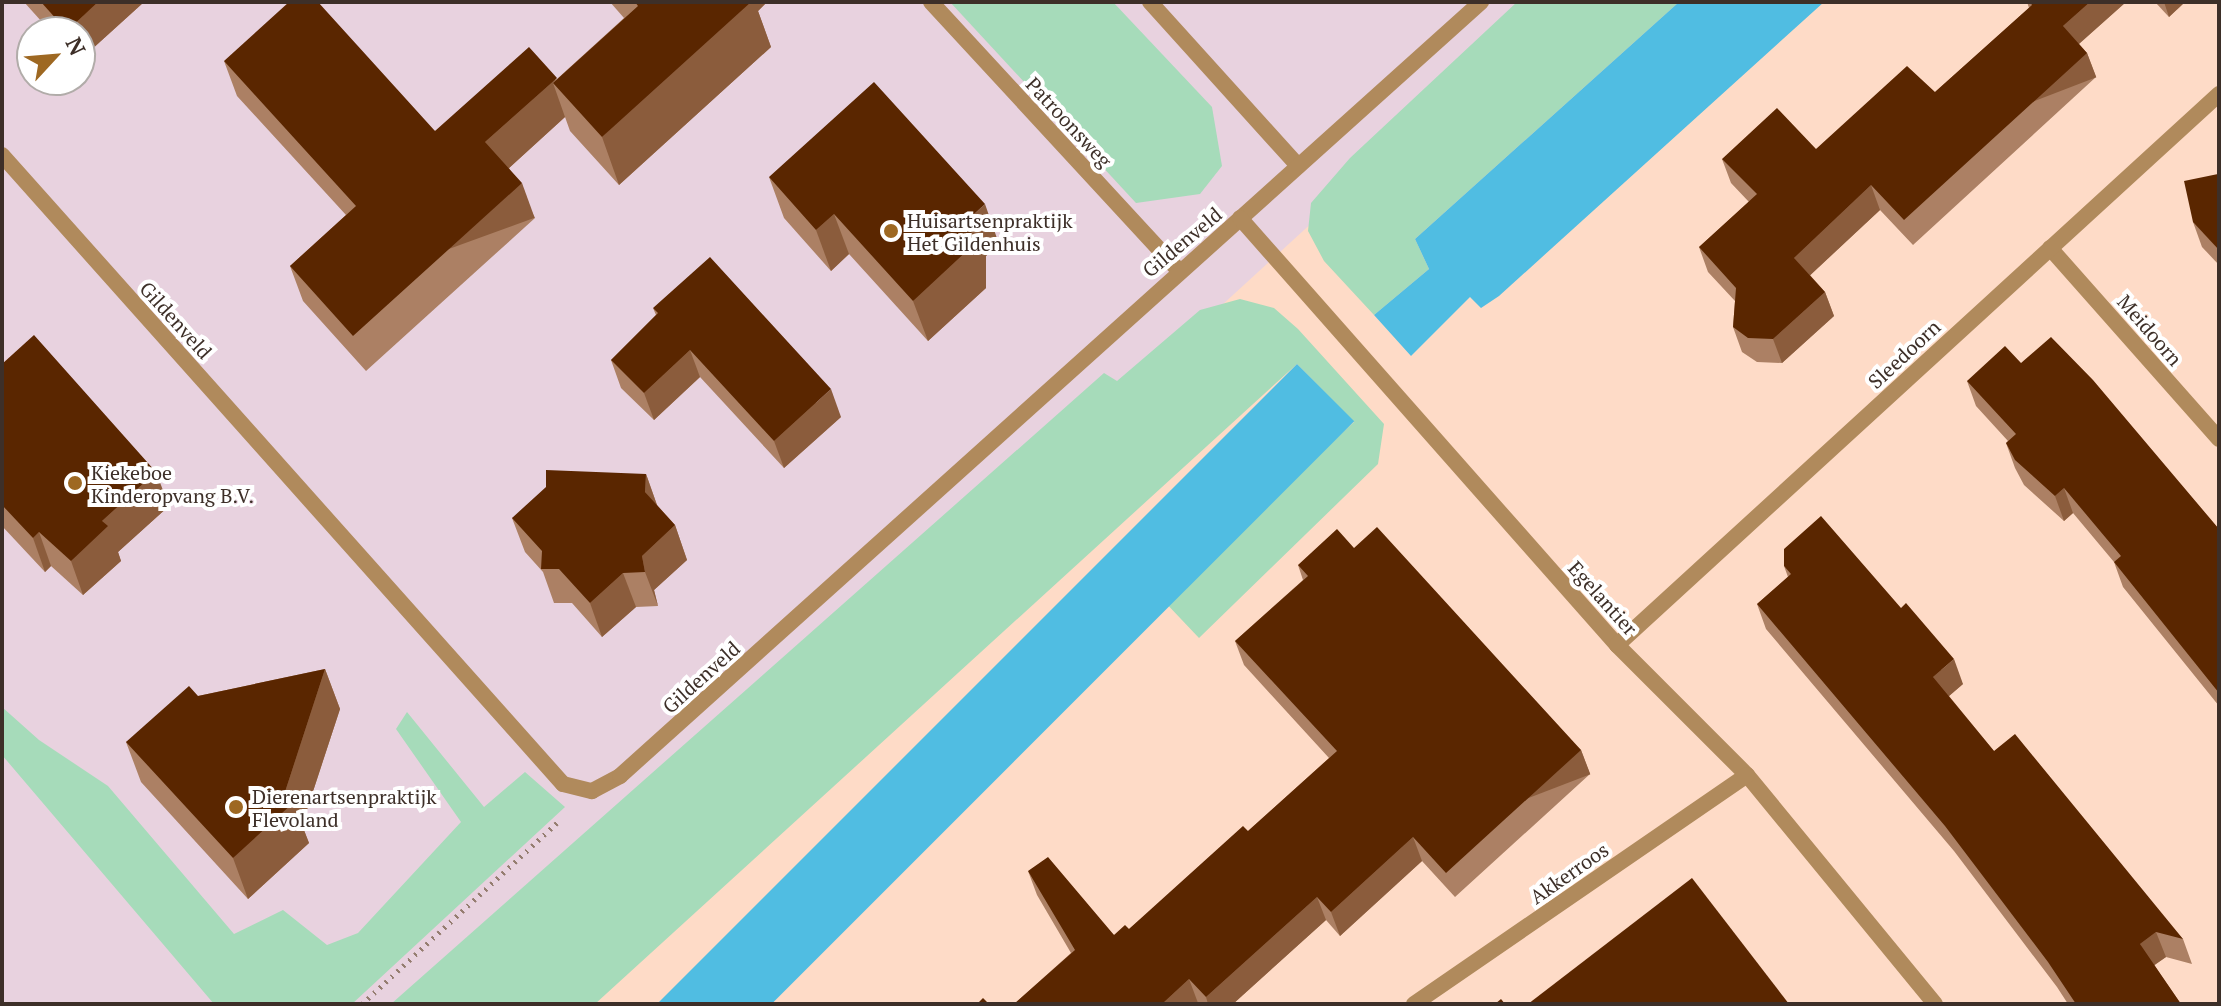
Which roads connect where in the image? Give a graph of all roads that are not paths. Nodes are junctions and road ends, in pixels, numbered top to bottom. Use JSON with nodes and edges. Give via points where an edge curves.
{"nodes":[{"id":1,"x":931,"y":2,"type":"edge"},
{"id":2,"x":1150,"y":2,"type":"edge"},
{"id":3,"x":1481,"y":2,"type":"edge"},
{"id":4,"x":2219,"y":94,"type":"edge"},
{"id":5,"x":2,"y":155,"type":"edge"},
{"id":6,"x":1298,"y":166,"type":"junction"},
{"id":7,"x":1240,"y":218,"type":"junction"},
{"id":8,"x":2050,"y":248,"type":"junction"},
{"id":9,"x":1178,"y":270,"type":"junction"},
{"id":10,"x":2219,"y":439,"type":"edge"},
{"id":11,"x":1617,"y":645,"type":"junction"},
{"id":12,"x":1747,"y":775,"type":"junction"},
{"id":13,"x":1414,"y":1004,"type":"edge"},
{"id":14,"x":1935,"y":1004,"type":"edge"}],
"edges":[{"from":1,"to":9,"type":"street","name":"Patroonsweg"},
{"from":2,"to":6,"type":"street"},
{"from":3,"to":6,"type":"street","name":"Gildenveld"},
{"from":4,"to":8,"type":"street","name":"Sleedoorn"},
{"from":5,"to":9,"type":"street","name":"Gildenveld","via":[[563,784],[592,791],[620,776]]},
{"from":6,"to":7,"type":"street","name":"Gildenveld"},
{"from":7,"to":9,"type":"street","name":"Gildenveld"},
{"from":7,"to":11,"type":"street","name":"Egelantier"},
{"from":8,"to":10,"type":"street","name":"Meidoorn"},
{"from":8,"to":11,"type":"street","name":"Sleedoorn"},
{"from":11,"to":12,"type":"street","name":"Egelantier"},
{"from":12,"to":13,"type":"street","name":"Akkerroos"},
{"from":12,"to":14,"type":"street","name":"Egelantier"}]}
